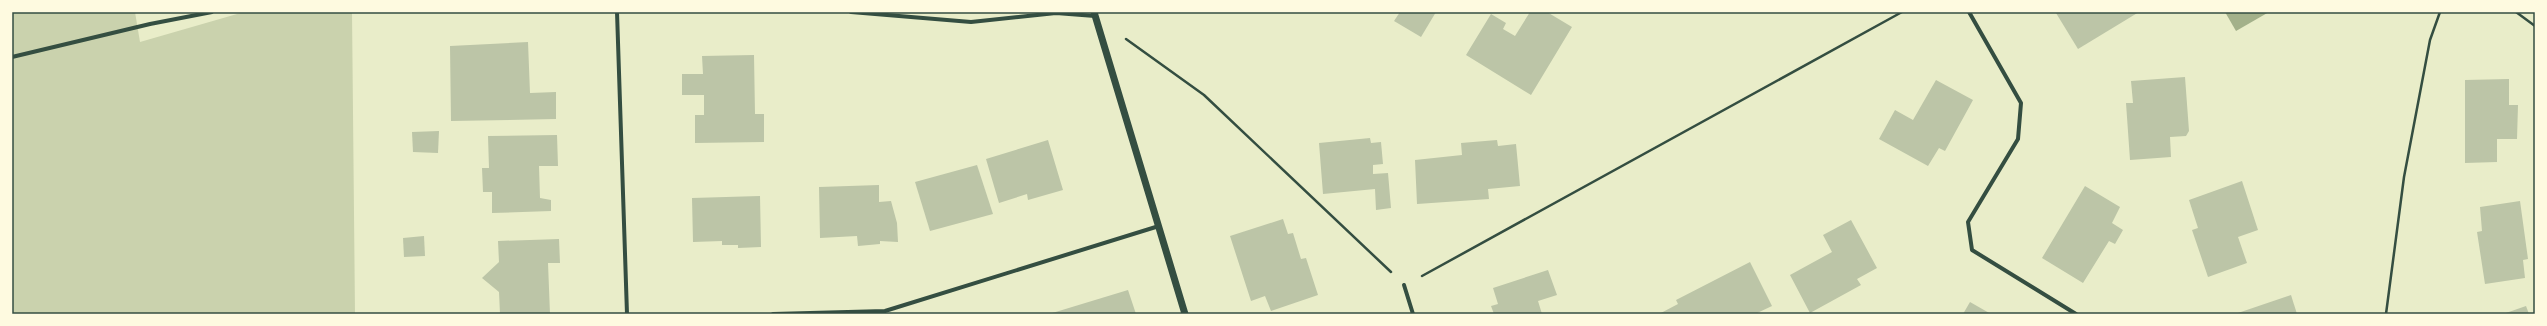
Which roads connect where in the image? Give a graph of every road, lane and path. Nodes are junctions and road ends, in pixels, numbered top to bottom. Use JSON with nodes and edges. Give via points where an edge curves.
{"nodes":[{"id":1,"x":212,"y":12,"type":"edge"},
{"id":2,"x":617,"y":12,"type":"edge"},
{"id":3,"x":851,"y":12,"type":"edge"},
{"id":4,"x":1902,"y":12,"type":"edge"},
{"id":5,"x":1969,"y":12,"type":"edge"},
{"id":6,"x":2440,"y":12,"type":"edge"},
{"id":7,"x":2516,"y":12,"type":"edge"},
{"id":8,"x":1095,"y":14,"type":"edge"},
{"id":9,"x":2535,"y":26,"type":"edge"},
{"id":10,"x":12,"y":57,"type":"edge"},
{"id":11,"x":1159,"y":226,"type":"junction"},
{"id":12,"x":1404,"y":285,"type":"junction"},
{"id":13,"x":627,"y":314,"type":"edge"},
{"id":14,"x":773,"y":314,"type":"edge"},
{"id":15,"x":1185,"y":314,"type":"edge"},
{"id":16,"x":1413,"y":314,"type":"edge"},
{"id":17,"x":2076,"y":314,"type":"edge"},
{"id":18,"x":2386,"y":314,"type":"edge"}],
"edges":[{"from":1,"to":10,"type":"street"},
{"from":2,"to":13,"type":"street"},
{"from":3,"to":8,"type":"street","via":[[971,22],[1056,13]]},
{"from":4,"to":12,"type":"path"},
{"from":5,"to":17,"type":"street","via":[[2021,103],[2018,139],[1968,222],[1972,250]]},
{"from":6,"to":18,"type":"path","via":[[2430,40],[2404,177]]},
{"from":7,"to":9,"type":"path"},
{"from":8,"to":11,"type":"street"},
{"from":8,"to":12,"type":"path","via":[[1204,95]]},
{"from":11,"to":14,"type":"street","via":[[885,311]]},
{"from":11,"to":15,"type":"street"},
{"from":12,"to":16,"type":"street"}]}
